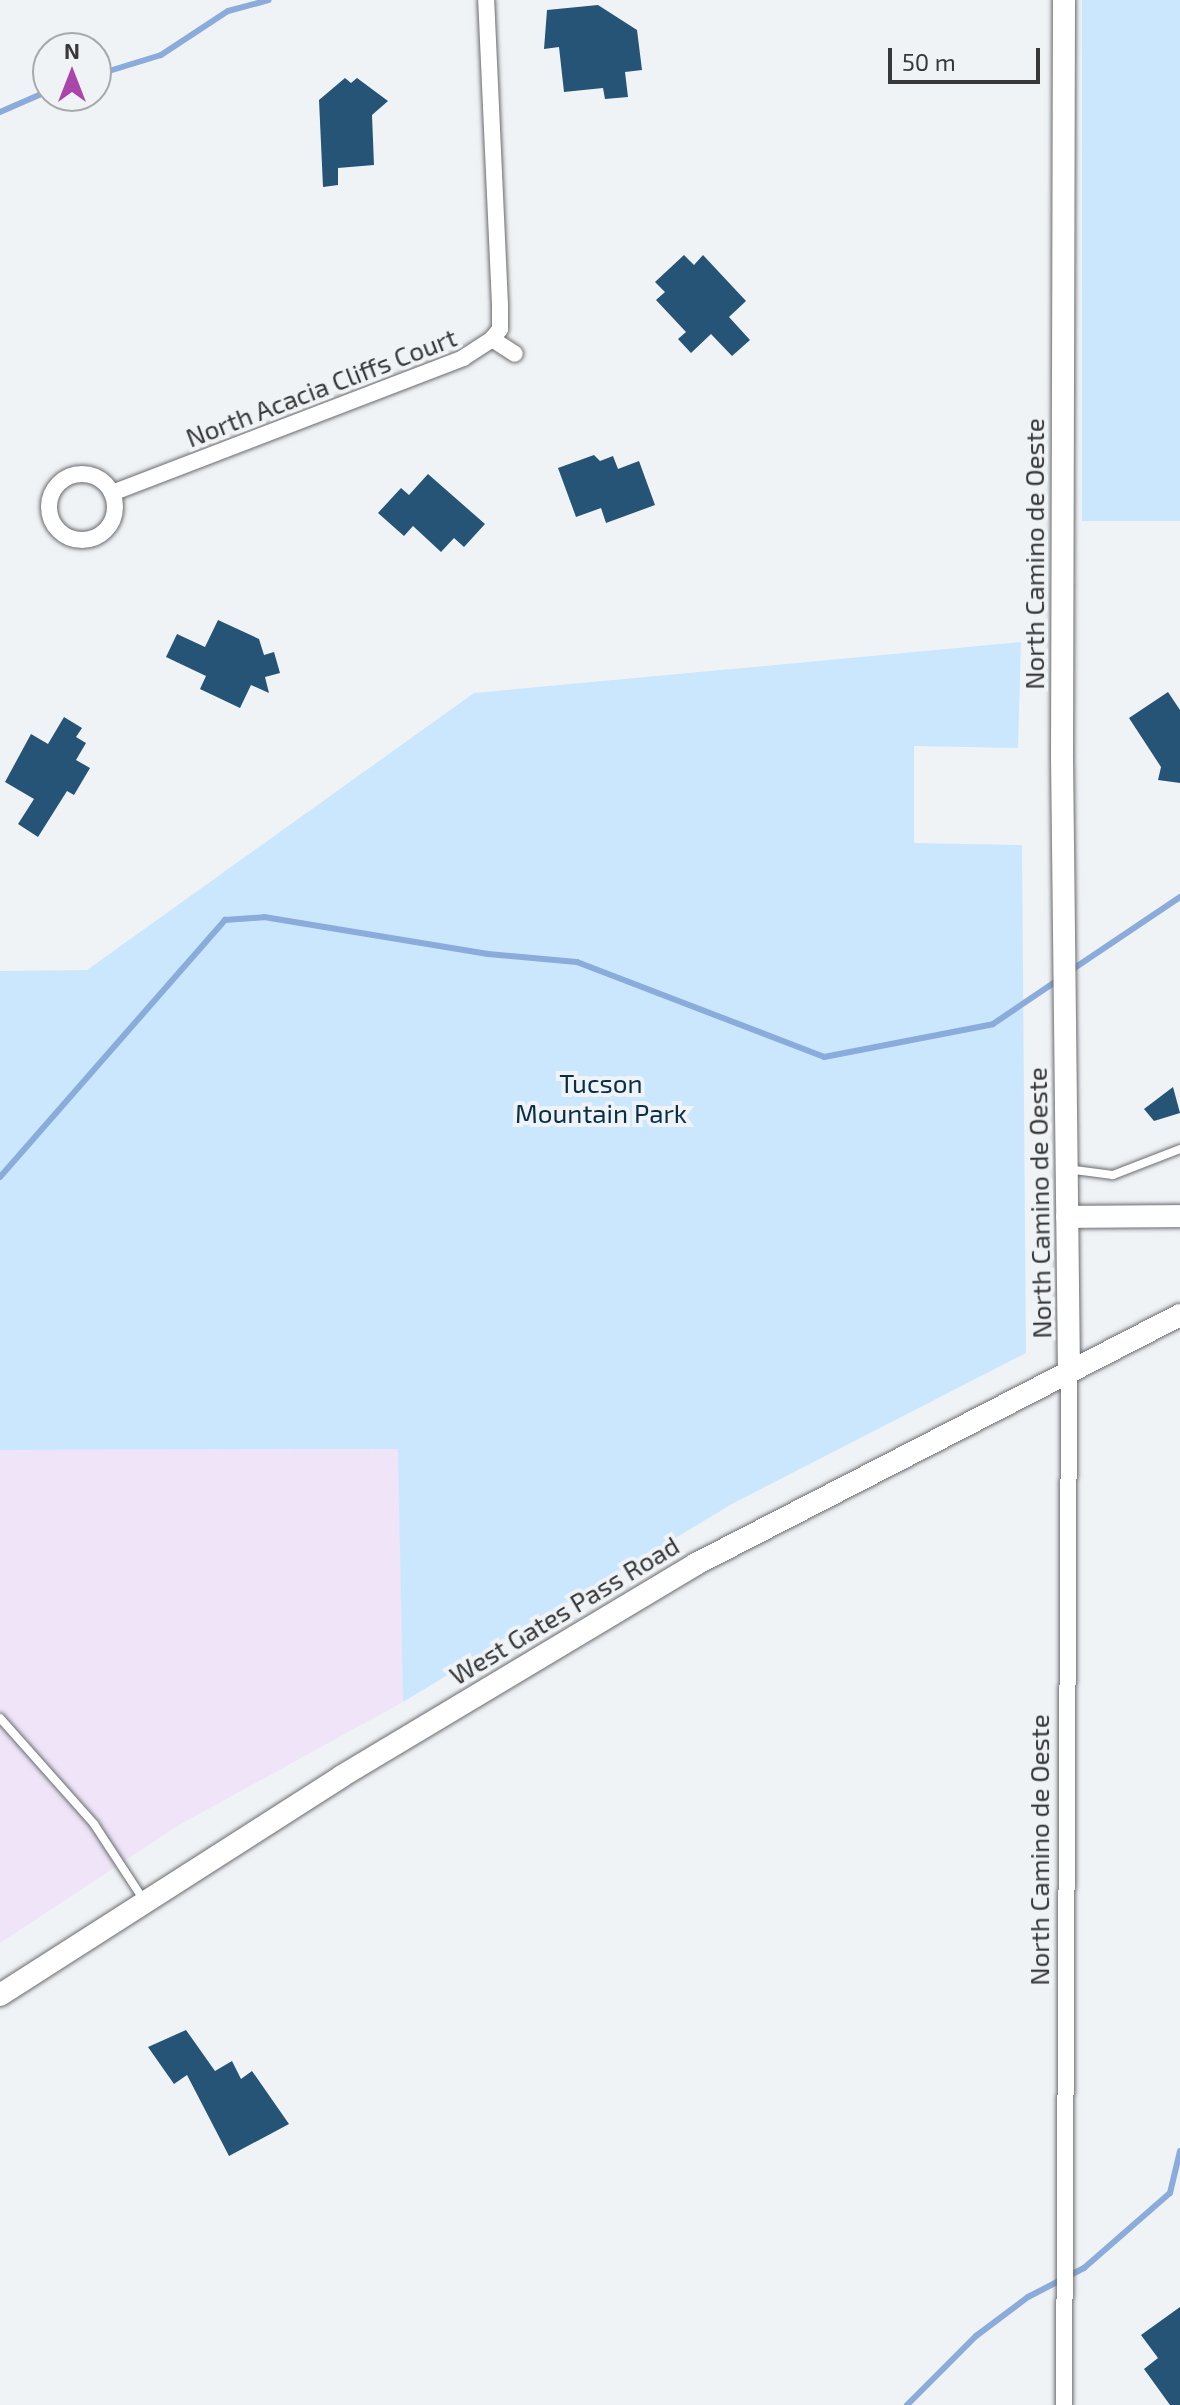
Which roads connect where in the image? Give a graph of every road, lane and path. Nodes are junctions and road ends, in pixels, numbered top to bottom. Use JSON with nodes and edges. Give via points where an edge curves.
{"nodes":[{"id":1,"x":486,"y":0,"type":"edge"},
{"id":2,"x":1064,"y":0,"type":"edge"},
{"id":3,"x":492,"y":339,"type":"junction"},
{"id":4,"x":515,"y":354,"type":"dead end"},
{"id":5,"x":112,"y":493,"type":"junction"},
{"id":6,"x":1180,"y":1149,"type":"edge"},
{"id":7,"x":1066,"y":1169,"type":"junction"},
{"id":8,"x":1180,"y":1216,"type":"edge"},
{"id":9,"x":1067,"y":1217,"type":"junction"},
{"id":10,"x":1180,"y":1315,"type":"edge"},
{"id":11,"x":1069,"y":1370,"type":"junction"},
{"id":12,"x":0,"y":1718,"type":"edge"},
{"id":13,"x":145,"y":1903,"type":"junction"},
{"id":14,"x":0,"y":1995,"type":"edge"},
{"id":15,"x":1064,"y":2405,"type":"edge"}],
"edges":[{"from":1,"to":3,"type":"street","name":"North Acacia Cliffs Court","via":[[500,305],[500,329]]},
{"from":2,"to":7,"type":"street","name":"North Camino de Oeste"},
{"from":3,"to":4,"type":"street"},
{"from":3,"to":5,"type":"street","name":"North Acacia Cliffs Court","via":[[463,358]]},
{"from":5,"to":5,"type":"street","via":[[97,477],[74,474],[49,496],[51,519],[65,536],[95,537],[115,514]]},
{"from":6,"to":7,"type":"lane","via":[[1113,1175]]},
{"from":7,"to":9,"type":"street","name":"North Camino de Oeste"},
{"from":8,"to":9,"type":"street"},
{"from":9,"to":11,"type":"street","name":"North Camino de Oeste"},
{"from":10,"to":11,"type":"street","name":"West Gates Pass Road"},
{"from":11,"to":13,"type":"street","name":"West Gates Pass Road","via":[[696,1564]]},
{"from":11,"to":15,"type":"street","name":"North Camino de Oeste"},
{"from":12,"to":13,"type":"lane","via":[[94,1824]]},
{"from":13,"to":14,"type":"street","name":"West Gates Pass Road"}]}
